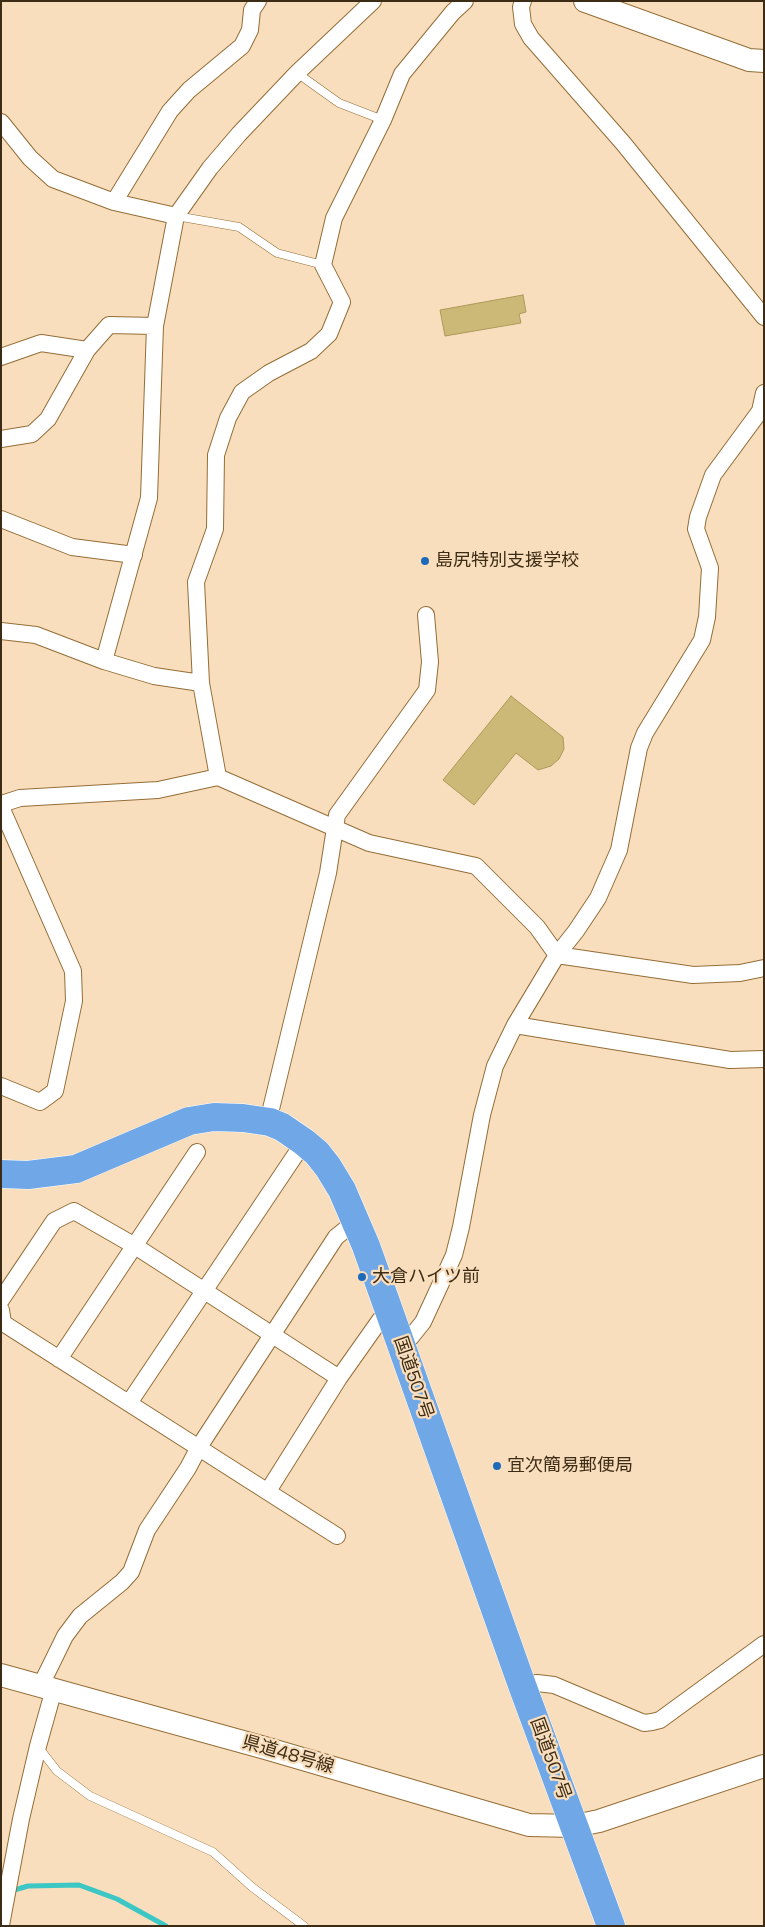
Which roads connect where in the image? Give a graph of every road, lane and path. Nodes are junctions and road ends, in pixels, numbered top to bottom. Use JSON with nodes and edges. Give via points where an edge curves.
{"nodes":[{"id":1,"x":258,"y":1,"type":"edge"},
{"id":2,"x":373,"y":1,"type":"edge"},
{"id":3,"x":465,"y":1,"type":"edge"},
{"id":4,"x":523,"y":1,"type":"edge"},
{"id":5,"x":585,"y":1,"type":"edge"},
{"id":6,"x":764,"y":61,"type":"edge"},
{"id":7,"x":297,"y":73,"type":"junction"},
{"id":8,"x":383,"y":120,"type":"junction"},
{"id":9,"x":1,"y":122,"type":"edge"},
{"id":10,"x":114,"y":202,"type":"junction"},
{"id":11,"x":176,"y":216,"type":"junction"},
{"id":12,"x":323,"y":265,"type":"junction"},
{"id":13,"x":764,"y":318,"type":"edge"},
{"id":14,"x":155,"y":326,"type":"junction"},
{"id":15,"x":87,"y":350,"type":"junction"},
{"id":16,"x":1,"y":357,"type":"edge"},
{"id":17,"x":764,"y":393,"type":"edge"},
{"id":18,"x":1,"y":439,"type":"edge"},
{"id":19,"x":1,"y":519,"type":"edge"},
{"id":20,"x":134,"y":555,"type":"junction"},
{"id":21,"x":426,"y":615,"type":"dead end"},
{"id":22,"x":1,"y":630,"type":"edge"},
{"id":23,"x":104,"y":661,"type":"junction"},
{"id":24,"x":201,"y":683,"type":"junction"},
{"id":25,"x":218,"y":777,"type":"junction"},
{"id":26,"x":1,"y":805,"type":"edge"},
{"id":27,"x":334,"y":829,"type":"junction"},
{"id":28,"x":557,"y":955,"type":"junction"},
{"id":29,"x":764,"y":968,"type":"edge"},
{"id":30,"x":515,"y":1025,"type":"junction"},
{"id":31,"x":764,"y":1059,"type":"edge"},
{"id":32,"x":1,"y":1086,"type":"edge"},
{"id":33,"x":270,"y":1122,"type":"junction"},
{"id":34,"x":304,"y":1142,"type":"junction"},
{"id":35,"x":197,"y":1152,"type":"dead end"},
{"id":36,"x":1,"y":1174,"type":"edge"},
{"id":37,"x":358,"y":1225,"type":"junction"},
{"id":38,"x":135,"y":1246,"type":"junction"},
{"id":39,"x":203,"y":1291,"type":"junction"},
{"id":40,"x":1,"y":1300,"type":"edge"},
{"id":41,"x":1,"y":1310,"type":"edge"},
{"id":42,"x":390,"y":1312,"type":"junction"},
{"id":43,"x":272,"y":1334,"type":"junction"},
{"id":44,"x":401,"y":1343,"type":"junction"},
{"id":45,"x":59,"y":1359,"type":"junction"},
{"id":46,"x":339,"y":1378,"type":"junction"},
{"id":47,"x":129,"y":1402,"type":"junction"},
{"id":48,"x":199,"y":1448,"type":"junction"},
{"id":49,"x":268,"y":1491,"type":"junction"},
{"id":50,"x":337,"y":1536,"type":"dead end"},
{"id":51,"x":764,"y":1644,"type":"edge"},
{"id":52,"x":1,"y":1675,"type":"edge"},
{"id":53,"x":522,"y":1685,"type":"junction"},
{"id":54,"x":48,"y":1687,"type":"junction"},
{"id":55,"x":38,"y":1746,"type":"junction"},
{"id":56,"x":764,"y":1766,"type":"edge"},
{"id":57,"x":575,"y":1826,"type":"junction"},
{"id":58,"x":2,"y":1924,"type":"edge"},
{"id":59,"x":304,"y":1926,"type":"edge"},
{"id":60,"x":611,"y":1926,"type":"edge"}],
"edges":[{"from":1,"to":10,"type":"street","via":[[252,10],[250,30],[242,46],[189,90],[170,111]]},
{"from":2,"to":7,"type":"street"},
{"from":3,"to":8,"type":"street","via":[[402,74]]},
{"from":4,"to":13,"type":"street","via":[[520,7],[523,24],[531,38],[623,142]]},
{"from":5,"to":6,"type":"main road","via":[[749,60]]},
{"from":7,"to":8,"type":"lane","via":[[339,103]]},
{"from":7,"to":11,"type":"street","via":[[210,168]]},
{"from":8,"to":12,"type":"street","via":[[334,218]]},
{"from":9,"to":10,"type":"street","via":[[30,158],[53,179]]},
{"from":10,"to":11,"type":"street"},
{"from":11,"to":12,"type":"lane","via":[[239,227],[277,253]]},
{"from":11,"to":14,"type":"street"},
{"from":12,"to":24,"type":"street","via":[[342,302],[329,334],[311,351],[269,373],[242,392],[228,418],[216,455],[215,529],[196,582]]},
{"from":14,"to":15,"type":"street","via":[[108,325]]},
{"from":14,"to":20,"type":"street","via":[[149,498]]},
{"from":15,"to":16,"type":"street","via":[[41,343]]},
{"from":15,"to":18,"type":"street","via":[[48,419],[32,434]]},
{"from":17,"to":28,"type":"street","via":[[760,411],[713,475],[698,517],[696,528],[710,568],[702,640],[645,733],[639,748],[619,850],[598,898]]},
{"from":19,"to":20,"type":"street","via":[[72,546]]},
{"from":20,"to":23,"type":"street"},
{"from":21,"to":27,"type":"street","via":[[430,662],[427,690],[337,815]]},
{"from":22,"to":23,"type":"street","via":[[36,635]]},
{"from":23,"to":24,"type":"street","via":[[154,676]]},
{"from":24,"to":25,"type":"street"},
{"from":25,"to":26,"type":"street","via":[[158,790],[20,798]]},
{"from":25,"to":27,"type":"street"},
{"from":26,"to":32,"type":"street","via":[[74,971],[74,1001],[55,1091],[40,1102]]},
{"from":27,"to":28,"type":"street","via":[[369,843],[476,866],[537,927]]},
{"from":27,"to":33,"type":"street","via":[[328,873]]},
{"from":28,"to":29,"type":"street","via":[[693,975],[740,973]]},
{"from":28,"to":30,"type":"street"},
{"from":30,"to":31,"type":"street","via":[[730,1060]]},
{"from":30,"to":44,"type":"street","via":[[495,1066],[482,1115],[454,1255],[423,1322],[411,1337]]},
{"from":33,"to":34,"type":"highway","name":"国道507号"},
{"from":33,"to":36,"type":"highway","name":"国道507号","via":[[229,1117],[189,1121],[76,1169],[28,1175]]},
{"from":34,"to":37,"type":"highway","name":"国道507号","via":[[328,1167]]},
{"from":34,"to":39,"type":"street"},
{"from":35,"to":38,"type":"street"},
{"from":37,"to":42,"type":"highway","name":"国道507号"},
{"from":37,"to":43,"type":"street","via":[[336,1237]]},
{"from":38,"to":39,"type":"street"},
{"from":38,"to":40,"type":"street","via":[[74,1211],[54,1221]]},
{"from":38,"to":45,"type":"street"},
{"from":39,"to":43,"type":"street"},
{"from":39,"to":47,"type":"street"},
{"from":41,"to":45,"type":"street","via":[[3,1323]]},
{"from":42,"to":44,"type":"highway","name":"国道507号"},
{"from":42,"to":46,"type":"street","via":[[380,1320]]},
{"from":43,"to":46,"type":"street"},
{"from":43,"to":48,"type":"street"},
{"from":44,"to":53,"type":"highway","name":"国道507号"},
{"from":45,"to":47,"type":"street"},
{"from":46,"to":49,"type":"street"},
{"from":47,"to":48,"type":"street"},
{"from":48,"to":49,"type":"street"},
{"from":48,"to":54,"type":"street","via":[[147,1530],[130,1572],[80,1616],[65,1636]]},
{"from":49,"to":50,"type":"street"},
{"from":51,"to":53,"type":"street","via":[[660,1720],[652,1722],[644,1723],[554,1685],[537,1682]]},
{"from":52,"to":54,"type":"main road","name":"県道48号線"},
{"from":53,"to":57,"type":"highway","name":"国道507号"},
{"from":54,"to":55,"type":"street"},
{"from":54,"to":57,"type":"main road","name":"県道48号線","via":[[529,1825]]},
{"from":55,"to":58,"type":"street"},
{"from":55,"to":59,"type":"lane","via":[[57,1771],[90,1796],[213,1852],[252,1887]]},
{"from":56,"to":57,"type":"main road","name":"県道48号線","via":[[618,1816]]},
{"from":57,"to":60,"type":"highway","name":"国道507号"}]}
